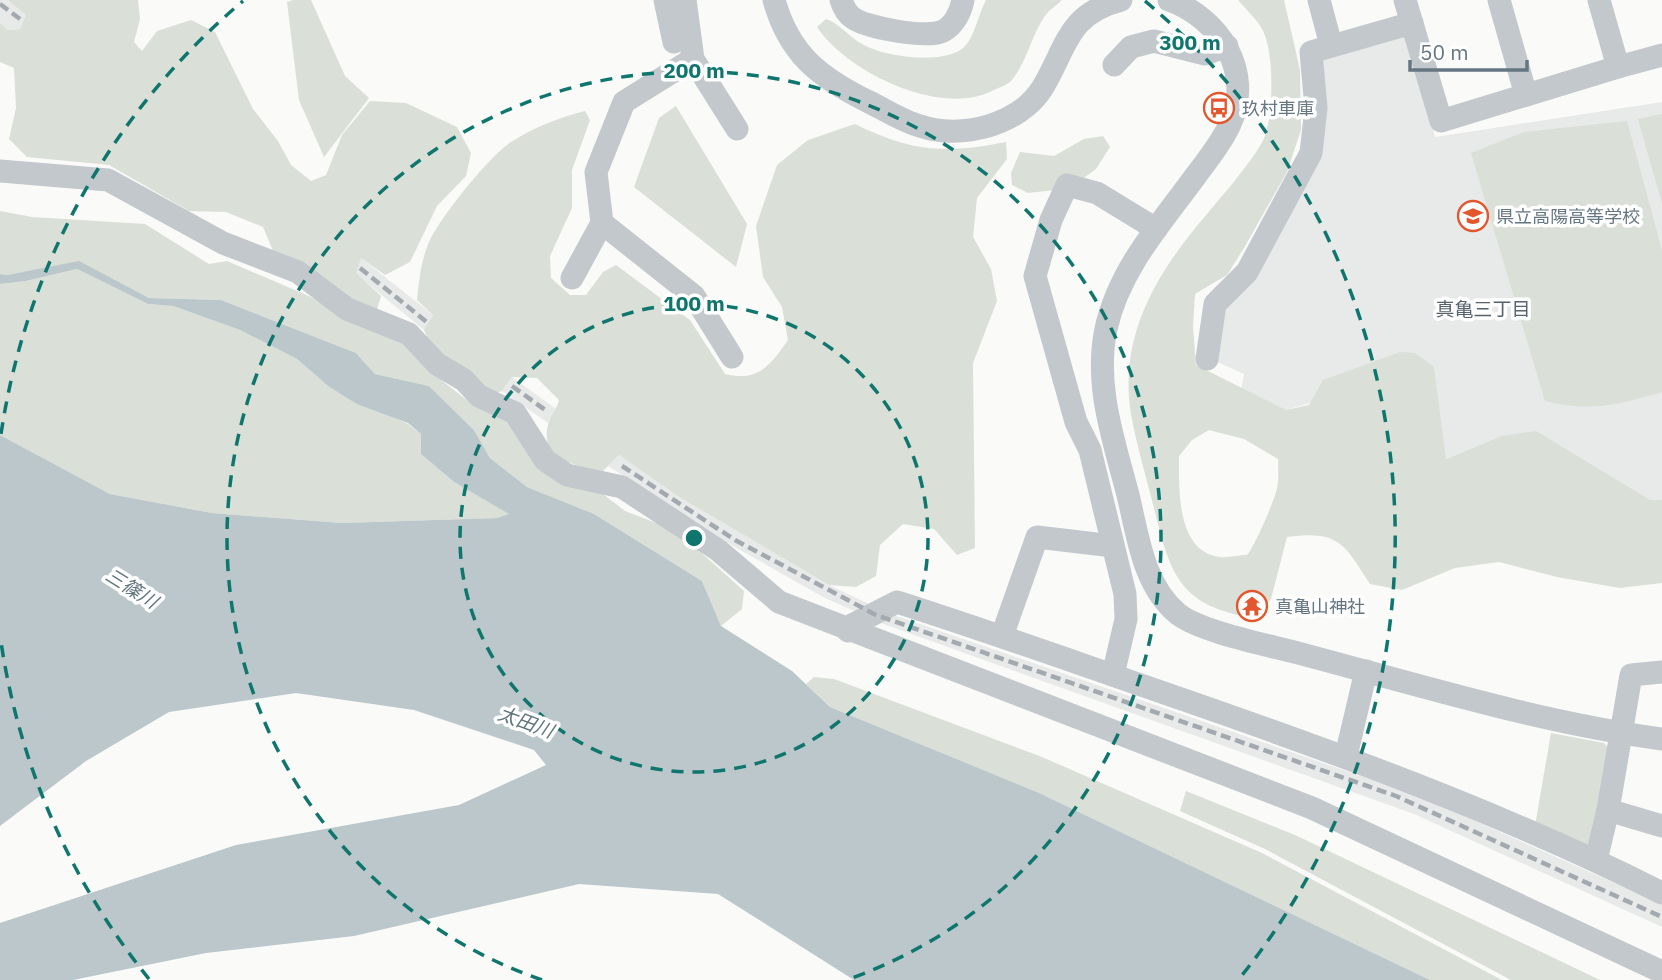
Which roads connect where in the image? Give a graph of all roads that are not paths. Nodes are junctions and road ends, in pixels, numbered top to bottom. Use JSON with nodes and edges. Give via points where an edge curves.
{"nodes":[{"id":1,"x":665,"y":0,"type":"edge"},
{"id":2,"x":685,"y":0,"type":"edge"},
{"id":3,"x":774,"y":0,"type":"edge"},
{"id":4,"x":841,"y":0,"type":"edge"},
{"id":5,"x":963,"y":0,"type":"edge"},
{"id":6,"x":1121,"y":0,"type":"edge"},
{"id":7,"x":1169,"y":0,"type":"edge"},
{"id":8,"x":1319,"y":0,"type":"edge"},
{"id":9,"x":1405,"y":0,"type":"edge"},
{"id":10,"x":1499,"y":0,"type":"edge"},
{"id":11,"x":1599,"y":0,"type":"edge"},
{"id":12,"x":1412,"y":23,"type":"junction"},
{"id":13,"x":674,"y":42,"type":"dead end"},
{"id":14,"x":1332,"y":45,"type":"junction"},
{"id":15,"x":1227,"y":46,"type":"junction"},
{"id":16,"x":1662,"y":55,"type":"edge"},
{"id":17,"x":693,"y":59,"type":"junction"},
{"id":18,"x":1114,"y":65,"type":"dead end"},
{"id":19,"x":1618,"y":67,"type":"junction"},
{"id":20,"x":1526,"y":96,"type":"junction"},
{"id":21,"x":737,"y":129,"type":"dead end"},
{"id":22,"x":0,"y":171,"type":"edge"},
{"id":23,"x":602,"y":223,"type":"junction"},
{"id":24,"x":1156,"y":229,"type":"junction"},
{"id":25,"x":572,"y":278,"type":"dead end"},
{"id":26,"x":732,"y":357,"type":"dead end"},
{"id":27,"x":1207,"y":359,"type":"dead end"},
{"id":28,"x":1113,"y":546,"type":"junction"},
{"id":29,"x":848,"y":631,"type":"junction"},
{"id":30,"x":1002,"y":636,"type":"junction"},
{"id":31,"x":1366,"y":671,"type":"junction"},
{"id":32,"x":1662,"y":672,"type":"edge"},
{"id":33,"x":1113,"y":675,"type":"junction"},
{"id":34,"x":1620,"y":733,"type":"junction"},
{"id":35,"x":1662,"y":738,"type":"edge"},
{"id":36,"x":1346,"y":756,"type":"junction"},
{"id":37,"x":1608,"y":810,"type":"junction"},
{"id":38,"x":1662,"y":826,"type":"edge"},
{"id":39,"x":1596,"y":860,"type":"junction"},
{"id":40,"x":1662,"y":893,"type":"edge"},
{"id":41,"x":1662,"y":972,"type":"edge"}],
"edges":[{"from":1,"to":13,"type":"street"},
{"from":2,"to":17,"type":"street"},
{"from":3,"to":6,"type":"street","via":[[779,20],[818,74],[919,126],[941,130],[989,125],[1027,106],[1043,87],[1061,45],[1079,21]]},
{"from":4,"to":5,"type":"street","via":[[851,17],[866,24],[930,35],[946,31]]},
{"from":7,"to":15,"type":"street","via":[[1188,7],[1211,25]]},
{"from":8,"to":14,"type":"street"},
{"from":9,"to":12,"type":"street"},
{"from":10,"to":20,"type":"street"},
{"from":11,"to":19,"type":"street"},
{"from":12,"to":14,"type":"street"},
{"from":12,"to":20,"type":"street","via":[[1441,121]]},
{"from":14,"to":27,"type":"street","via":[[1311,52],[1315,108],[1311,153],[1247,272],[1215,304]]},
{"from":15,"to":18,"type":"street","via":[[1205,54],[1154,41],[1142,43],[1131,47]]},
{"from":15,"to":24,"type":"street","via":[[1238,87],[1230,125]]},
{"from":16,"to":19,"type":"street"},
{"from":17,"to":21,"type":"street"},
{"from":17,"to":23,"type":"street","via":[[624,102],[596,172]]},
{"from":19,"to":20,"type":"street"},
{"from":22,"to":29,"type":"street","via":[[108,180],[223,243],[298,272],[347,309],[409,334],[437,364],[480,396],[515,414],[545,460],[567,475],[622,487],[718,550],[779,602]]},
{"from":23,"to":25,"type":"street"},
{"from":23,"to":26,"type":"street","via":[[694,296]]},
{"from":24,"to":28,"type":"street","via":[[1097,193],[1067,185],[1035,276],[1076,422],[1090,450]]},
{"from":24,"to":31,"type":"street","via":[[1118,291],[1106,329],[1103,361],[1105,404],[1154,585],[1180,616],[1205,627]]},
{"from":28,"to":30,"type":"street","via":[[1037,537]]},
{"from":28,"to":33,"type":"street","via":[[1126,619]]},
{"from":29,"to":30,"type":"street","via":[[897,602]]},
{"from":29,"to":41,"type":"street","via":[[1312,808]]},
{"from":30,"to":33,"type":"street"},
{"from":31,"to":34,"type":"street","via":[[1535,716]]},
{"from":31,"to":36,"type":"street"},
{"from":32,"to":34,"type":"street","via":[[1630,675]]},
{"from":33,"to":36,"type":"street"},
{"from":34,"to":35,"type":"street"},
{"from":34,"to":37,"type":"street"},
{"from":36,"to":39,"type":"street"},
{"from":37,"to":38,"type":"street"},
{"from":37,"to":39,"type":"street"},
{"from":39,"to":40,"type":"street"}]}
